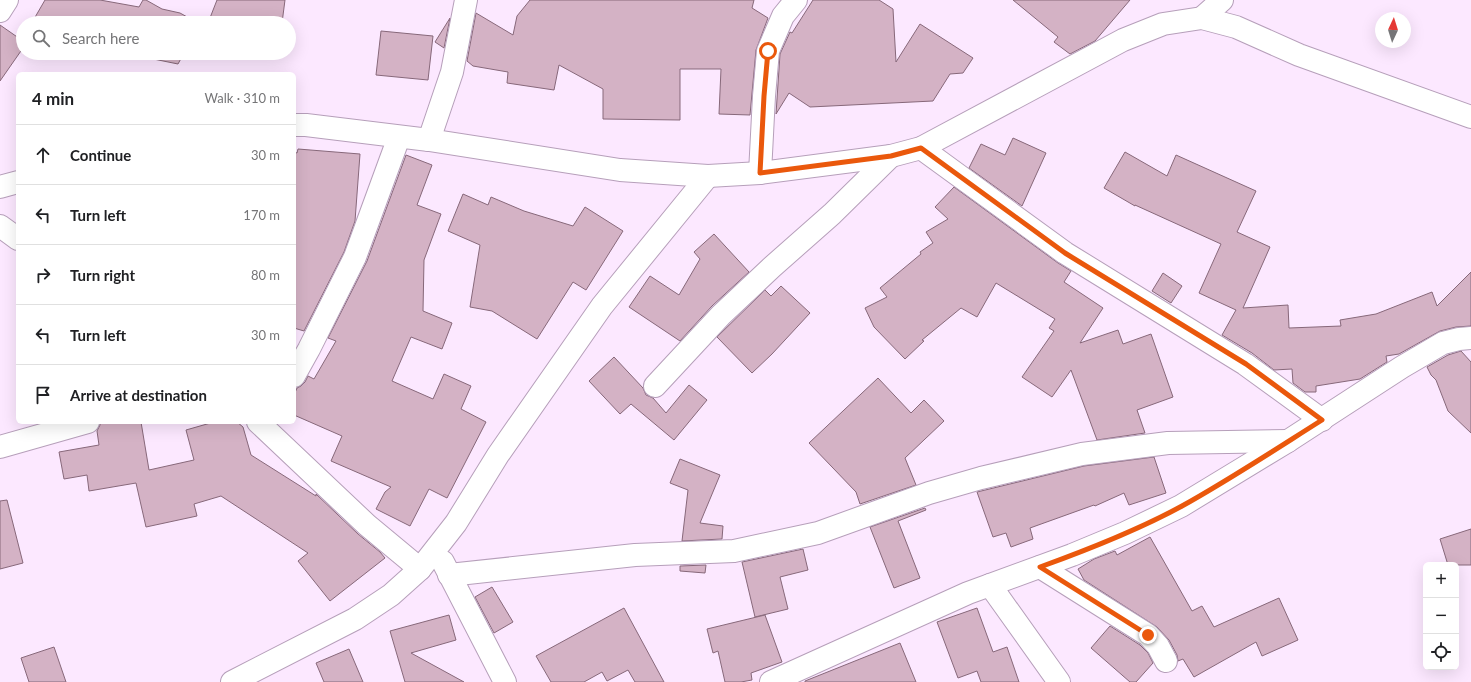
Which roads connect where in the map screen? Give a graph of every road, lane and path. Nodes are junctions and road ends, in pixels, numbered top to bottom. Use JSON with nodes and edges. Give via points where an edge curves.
{"nodes":[{"id":1,"x":7,"y":0,"type":"edge"},
{"id":2,"x":466,"y":0,"type":"edge"},
{"id":3,"x":796,"y":0,"type":"edge"},
{"id":4,"x":1222,"y":0,"type":"edge"},
{"id":5,"x":0,"y":11,"type":"edge"},
{"id":6,"x":1202,"y":18,"type":"junction"},
{"id":7,"x":1471,"y":117,"type":"edge"},
{"id":8,"x":296,"y":126,"type":"edge"},
{"id":9,"x":399,"y":137,"type":"junction"},
{"id":10,"x":429,"y":140,"type":"junction"},
{"id":11,"x":921,"y":148,"type":"junction"},
{"id":12,"x":891,"y":156,"type":"junction"},
{"id":13,"x":760,"y":173,"type":"junction"},
{"id":14,"x":708,"y":176,"type":"junction"},
{"id":15,"x":16,"y":183,"type":"edge"},
{"id":16,"x":0,"y":187,"type":"edge"},
{"id":17,"x":0,"y":226,"type":"edge"},
{"id":18,"x":16,"y":238,"type":"edge"},
{"id":19,"x":1471,"y":338,"type":"edge"},
{"id":20,"x":296,"y":372,"type":"edge"},
{"id":21,"x":655,"y":386,"type":"dead end"},
{"id":22,"x":1322,"y":420,"type":"junction"},
{"id":23,"x":81,"y":424,"type":"edge"},
{"id":24,"x":264,"y":424,"type":"edge"},
{"id":25,"x":1288,"y":441,"type":"junction"},
{"id":26,"x":0,"y":447,"type":"edge"},
{"id":27,"x":436,"y":548,"type":"junction"},
{"id":28,"x":1040,"y":567,"type":"junction"},
{"id":29,"x":420,"y":570,"type":"junction"},
{"id":30,"x":450,"y":574,"type":"junction"},
{"id":31,"x":990,"y":585,"type":"junction"},
{"id":32,"x":1166,"y":661,"type":"dead end"},
{"id":33,"x":232,"y":682,"type":"edge"},
{"id":34,"x":505,"y":682,"type":"edge"},
{"id":35,"x":771,"y":682,"type":"edge"},
{"id":36,"x":1059,"y":682,"type":"edge"}],
"edges":[{"from":1,"to":5,"type":"street"},
{"from":2,"to":10,"type":"street","via":[[452,72]]},
{"from":3,"to":13,"type":"street","via":[[783,16],[768,51]]},
{"from":4,"to":6,"type":"street"},
{"from":6,"to":7,"type":"street","via":[[1236,27],[1298,55]]},
{"from":6,"to":11,"type":"street","via":[[1163,24],[1123,40]]},
{"from":8,"to":9,"type":"street"},
{"from":9,"to":10,"type":"street"},
{"from":9,"to":20,"type":"street","via":[[356,257]]},
{"from":10,"to":14,"type":"street","via":[[620,170]]},
{"from":11,"to":12,"type":"street"},
{"from":11,"to":22,"type":"street","via":[[1065,253],[1246,364]]},
{"from":12,"to":13,"type":"street"},
{"from":12,"to":21,"type":"street","via":[[832,214],[721,315]]},
{"from":13,"to":14,"type":"street"},
{"from":14,"to":27,"type":"street","via":[[602,306],[502,449],[456,523]]},
{"from":15,"to":16,"type":"street"},
{"from":17,"to":18,"type":"street"},
{"from":19,"to":22,"type":"street","via":[[1459,338],[1443,343]]},
{"from":22,"to":25,"type":"street"},
{"from":23,"to":26,"type":"street"},
{"from":24,"to":29,"type":"street","via":[[367,525]]},
{"from":25,"to":28,"type":"street","via":[[1182,506],[1072,556]]},
{"from":25,"to":30,"type":"street","via":[[1168,442],[1082,454],[974,480],[818,533],[734,551],[635,555]]},
{"from":27,"to":29,"type":"street"},
{"from":27,"to":30,"type":"street"},
{"from":28,"to":31,"type":"street"},
{"from":28,"to":32,"type":"street","via":[[1148,635]]},
{"from":29,"to":33,"type":"street","via":[[391,595],[355,619]]},
{"from":30,"to":34,"type":"street"},
{"from":31,"to":35,"type":"street"},
{"from":31,"to":36,"type":"street"}]}
